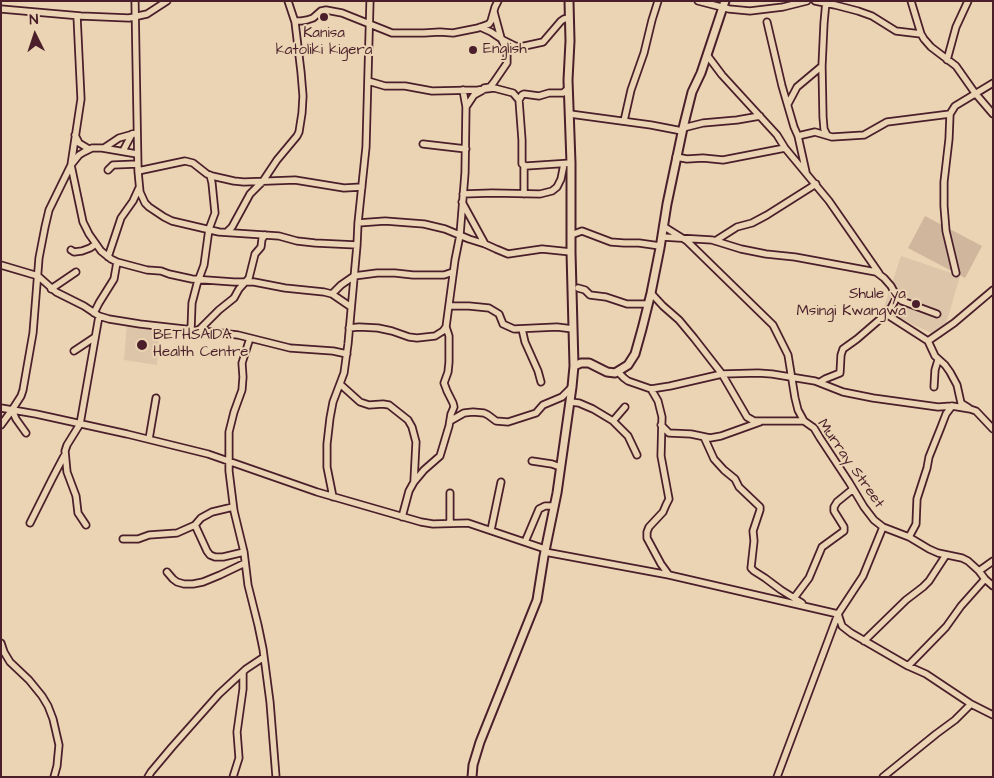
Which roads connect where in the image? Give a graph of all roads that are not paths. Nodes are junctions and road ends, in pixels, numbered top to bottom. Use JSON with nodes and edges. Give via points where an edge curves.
{"nodes":[{"id":1,"x":135,"y":1,"type":"edge"},
{"id":2,"x":167,"y":1,"type":"edge"},
{"id":3,"x":288,"y":1,"type":"edge"},
{"id":4,"x":370,"y":1,"type":"edge"},
{"id":5,"x":498,"y":1,"type":"edge"},
{"id":6,"x":569,"y":1,"type":"edge"},
{"id":7,"x":660,"y":1,"type":"edge"},
{"id":8,"x":698,"y":1,"type":"edge"},
{"id":9,"x":807,"y":1,"type":"edge"},
{"id":10,"x":815,"y":1,"type":"edge"},
{"id":11,"x":911,"y":1,"type":"edge"},
{"id":12,"x":968,"y":1,"type":"edge"},
{"id":13,"x":826,"y":2,"type":"edge"},
{"id":14,"x":724,"y":4,"type":"edge"},
{"id":15,"x":1,"y":8,"type":"edge"},
{"id":16,"x":494,"y":12,"type":"junction"},
{"id":17,"x":77,"y":16,"type":"junction"},
{"id":18,"x":135,"y":17,"type":"junction"},
{"id":19,"x":569,"y":18,"type":"junction"},
{"id":20,"x":295,"y":21,"type":"junction"},
{"id":21,"x":767,"y":22,"type":"dead end"},
{"id":22,"x":370,"y":24,"type":"junction"},
{"id":23,"x":480,"y":27,"type":"junction"},
{"id":24,"x":921,"y":34,"type":"junction"},
{"id":25,"x":502,"y":40,"type":"junction"},
{"id":26,"x":707,"y":55,"type":"junction"},
{"id":27,"x":947,"y":60,"type":"junction"},
{"id":28,"x":822,"y":66,"type":"junction"},
{"id":29,"x":368,"y":81,"type":"junction"},
{"id":30,"x":993,"y":83,"type":"edge"},
{"id":31,"x":484,"y":88,"type":"junction"},
{"id":32,"x":568,"y":89,"type":"junction"},
{"id":33,"x":463,"y":90,"type":"junction"},
{"id":34,"x":975,"y":93,"type":"junction"},
{"id":35,"x":519,"y":100,"type":"junction"},
{"id":36,"x":788,"y":104,"type":"junction"},
{"id":37,"x":466,"y":107,"type":"junction"},
{"id":38,"x":570,"y":114,"type":"junction"},
{"id":39,"x":950,"y":114,"type":"junction"},
{"id":40,"x":993,"y":114,"type":"edge"},
{"id":41,"x":760,"y":116,"type":"junction"},
{"id":42,"x":624,"y":121,"type":"junction"},
{"id":43,"x":683,"y":129,"type":"junction"},
{"id":44,"x":134,"y":134,"type":"junction"},
{"id":45,"x":75,"y":135,"type":"junction"},
{"id":46,"x":827,"y":135,"type":"junction"},
{"id":47,"x":798,"y":136,"type":"junction"},
{"id":48,"x":423,"y":144,"type":"dead end"},
{"id":49,"x":104,"y":148,"type":"junction"},
{"id":50,"x":785,"y":148,"type":"junction"},
{"id":51,"x":89,"y":149,"type":"junction"},
{"id":52,"x":466,"y":149,"type":"junction"},
{"id":53,"x":123,"y":151,"type":"junction"},
{"id":54,"x":137,"y":154,"type":"junction"},
{"id":55,"x":676,"y":157,"type":"junction"},
{"id":56,"x":567,"y":164,"type":"junction"},
{"id":57,"x":71,"y":165,"type":"junction"},
{"id":58,"x":524,"y":165,"type":"junction"},
{"id":59,"x":138,"y":168,"type":"junction"},
{"id":60,"x":108,"y":170,"type":"dead end"},
{"id":61,"x":807,"y":174,"type":"junction"},
{"id":62,"x":210,"y":175,"type":"junction"},
{"id":63,"x":263,"y":181,"type":"junction"},
{"id":64,"x":816,"y":184,"type":"junction"},
{"id":65,"x":362,"y":187,"type":"junction"},
{"id":66,"x":140,"y":188,"type":"junction"},
{"id":67,"x":463,"y":194,"type":"junction"},
{"id":68,"x":524,"y":194,"type":"junction"},
{"id":69,"x":462,"y":202,"type":"junction"},
{"id":70,"x":358,"y":223,"type":"junction"},
{"id":71,"x":663,"y":226,"type":"junction"},
{"id":72,"x":208,"y":229,"type":"junction"},
{"id":73,"x":227,"y":232,"type":"junction"},
{"id":74,"x":571,"y":235,"type":"junction"},
{"id":75,"x":265,"y":236,"type":"junction"},
{"id":76,"x":460,"y":236,"type":"junction"},
{"id":77,"x":662,"y":237,"type":"junction"},
{"id":78,"x":684,"y":238,"type":"junction"},
{"id":79,"x":715,"y":241,"type":"junction"},
{"id":80,"x":96,"y":244,"type":"junction"},
{"id":81,"x":485,"y":244,"type":"junction"},
{"id":82,"x":357,"y":246,"type":"junction"},
{"id":83,"x":660,"y":246,"type":"junction"},
{"id":84,"x":71,"y":250,"type":"dead end"},
{"id":85,"x":571,"y":252,"type":"junction"},
{"id":86,"x":108,"y":257,"type":"junction"},
{"id":87,"x":117,"y":262,"type":"junction"},
{"id":88,"x":1,"y":265,"type":"edge"},
{"id":89,"x":76,"y":272,"type":"dead end"},
{"id":90,"x":454,"y":272,"type":"junction"},
{"id":91,"x":956,"y":273,"type":"dead end"},
{"id":92,"x":879,"y":274,"type":"junction"},
{"id":93,"x":38,"y":276,"type":"junction"},
{"id":94,"x":354,"y":276,"type":"junction"},
{"id":95,"x":198,"y":279,"type":"junction"},
{"id":96,"x":247,"y":282,"type":"junction"},
{"id":97,"x":578,"y":288,"type":"dead end"},
{"id":98,"x":51,"y":289,"type":"junction"},
{"id":99,"x":993,"y":290,"type":"edge"},
{"id":100,"x":650,"y":293,"type":"junction"},
{"id":101,"x":332,"y":294,"type":"junction"},
{"id":102,"x":897,"y":297,"type":"junction"},
{"id":103,"x":648,"y":304,"type":"junction"},
{"id":104,"x":449,"y":306,"type":"junction"},
{"id":105,"x":351,"y":307,"type":"junction"},
{"id":106,"x":886,"y":314,"type":"junction"},
{"id":107,"x":937,"y":314,"type":"dead end"},
{"id":108,"x":97,"y":315,"type":"junction"},
{"id":109,"x":446,"y":327,"type":"junction"},
{"id":110,"x":349,"y":328,"type":"junction"},
{"id":111,"x":522,"y":329,"type":"junction"},
{"id":112,"x":573,"y":329,"type":"junction"},
{"id":113,"x":191,"y":330,"type":"junction"},
{"id":114,"x":199,"y":330,"type":"junction"},
{"id":115,"x":95,"y":337,"type":"junction"},
{"id":116,"x":250,"y":338,"type":"junction"},
{"id":117,"x":928,"y":341,"type":"junction"},
{"id":118,"x":74,"y":351,"type":"dead end"},
{"id":119,"x":347,"y":354,"type":"junction"},
{"id":120,"x":938,"y":360,"type":"junction"},
{"id":121,"x":574,"y":366,"type":"junction"},
{"id":122,"x":618,"y":372,"type":"junction"},
{"id":123,"x":722,"y":374,"type":"junction"},
{"id":124,"x":791,"y":377,"type":"junction"},
{"id":125,"x":540,"y":382,"type":"dead end"},
{"id":126,"x":820,"y":382,"type":"junction"},
{"id":127,"x":340,"y":384,"type":"junction"},
{"id":128,"x":572,"y":387,"type":"junction"},
{"id":129,"x":934,"y":387,"type":"dead end"},
{"id":130,"x":650,"y":389,"type":"junction"},
{"id":131,"x":156,"y":398,"type":"dead end"},
{"id":132,"x":570,"y":402,"type":"junction"},
{"id":133,"x":952,"y":406,"type":"junction"},
{"id":134,"x":625,"y":407,"type":"dead end"},
{"id":135,"x":1,"y":408,"type":"edge"},
{"id":136,"x":970,"y":409,"type":"junction"},
{"id":137,"x":12,"y":410,"type":"junction"},
{"id":138,"x":744,"y":414,"type":"junction"},
{"id":139,"x":450,"y":421,"type":"junction"},
{"id":140,"x":613,"y":421,"type":"junction"},
{"id":141,"x":764,"y":421,"type":"junction"},
{"id":142,"x":804,"y":421,"type":"junction"},
{"id":143,"x":80,"y":424,"type":"junction"},
{"id":144,"x":1,"y":425,"type":"edge"},
{"id":145,"x":742,"y":428,"type":"junction"},
{"id":146,"x":993,"y":429,"type":"edge"},
{"id":147,"x":26,"y":433,"type":"dead end"},
{"id":148,"x":665,"y":433,"type":"junction"},
{"id":149,"x":704,"y":437,"type":"junction"},
{"id":150,"x":149,"y":439,"type":"junction"},
{"id":151,"x":637,"y":455,"type":"dead end"},
{"id":152,"x":65,"y":456,"type":"junction"},
{"id":153,"x":229,"y":462,"type":"junction"},
{"id":154,"x":532,"y":462,"type":"dead end"},
{"id":155,"x":560,"y":467,"type":"junction"},
{"id":156,"x":414,"y":482,"type":"junction"},
{"id":157,"x":501,"y":482,"type":"dead end"},
{"id":158,"x":853,"y":489,"type":"junction"},
{"id":159,"x":450,"y":493,"type":"dead end"},
{"id":160,"x":333,"y":497,"type":"junction"},
{"id":161,"x":554,"y":506,"type":"junction"},
{"id":162,"x":233,"y":507,"type":"junction"},
{"id":163,"x":402,"y":517,"type":"junction"},
{"id":164,"x":30,"y":523,"type":"dead end"},
{"id":165,"x":450,"y":523,"type":"junction"},
{"id":166,"x":196,"y":525,"type":"junction"},
{"id":167,"x":86,"y":526,"type":"dead end"},
{"id":168,"x":883,"y":527,"type":"junction"},
{"id":169,"x":491,"y":530,"type":"junction"},
{"id":170,"x":909,"y":538,"type":"junction"},
{"id":171,"x":123,"y":539,"type":"dead end"},
{"id":172,"x":525,"y":542,"type":"junction"},
{"id":173,"x":545,"y":550,"type":"junction"},
{"id":174,"x":244,"y":552,"type":"junction"},
{"id":175,"x":946,"y":555,"type":"junction"},
{"id":176,"x":993,"y":562,"type":"edge"},
{"id":177,"x":245,"y":563,"type":"junction"},
{"id":178,"x":979,"y":571,"type":"junction"},
{"id":179,"x":167,"y":572,"type":"dead end"},
{"id":180,"x":669,"y":575,"type":"junction"},
{"id":181,"x":985,"y":579,"type":"junction"},
{"id":182,"x":993,"y":586,"type":"edge"},
{"id":183,"x":794,"y":598,"type":"junction"},
{"id":184,"x":806,"y":605,"type":"junction"},
{"id":185,"x":838,"y":614,"type":"junction"},
{"id":186,"x":864,"y":641,"type":"junction"},
{"id":187,"x":1,"y":644,"type":"edge"},
{"id":188,"x":264,"y":657,"type":"junction"},
{"id":189,"x":908,"y":666,"type":"junction"},
{"id":190,"x":244,"y":672,"type":"junction"},
{"id":191,"x":971,"y":704,"type":"junction"},
{"id":192,"x":993,"y":716,"type":"edge"},
{"id":193,"x":149,"y":776,"type":"edge"},
{"id":194,"x":54,"y":777,"type":"edge"},
{"id":195,"x":233,"y":777,"type":"edge"},
{"id":196,"x":276,"y":777,"type":"edge"},
{"id":197,"x":472,"y":777,"type":"edge"},
{"id":198,"x":777,"y":777,"type":"edge"},
{"id":199,"x":883,"y":777,"type":"edge"}],
"edges":[{"from":1,"to":18,"type":"street"},
{"from":2,"to":18,"type":"street","via":[[147,14]]},
{"from":3,"to":20,"type":"street"},
{"from":4,"to":22,"type":"street"},
{"from":5,"to":16,"type":"street"},
{"from":6,"to":19,"type":"street"},
{"from":7,"to":42,"type":"street"},
{"from":8,"to":14,"type":"street"},
{"from":9,"to":14,"type":"street","via":[[751,10],[730,9]]},
{"from":10,"to":13,"type":"street"},
{"from":11,"to":24,"type":"street"},
{"from":12,"to":27,"type":"street"},
{"from":13,"to":24,"type":"street","via":[[872,16],[896,31]]},
{"from":13,"to":28,"type":"street"},
{"from":14,"to":26,"type":"street"},
{"from":15,"to":17,"type":"street"},
{"from":16,"to":23,"type":"street","via":[[490,22]]},
{"from":16,"to":25,"type":"street"},
{"from":17,"to":18,"type":"street"},
{"from":17,"to":45,"type":"street","via":[[81,105]]},
{"from":18,"to":44,"type":"street"},
{"from":19,"to":25,"type":"street","via":[[561,21],[541,43],[518,47]]},
{"from":19,"to":32,"type":"street"},
{"from":20,"to":22,"type":"street","via":[[308,20],[326,10]]},
{"from":20,"to":63,"type":"street","via":[[302,120],[297,136]]},
{"from":21,"to":36,"type":"street"},
{"from":22,"to":23,"type":"street","via":[[404,34],[453,33]]},
{"from":22,"to":29,"type":"street"},
{"from":23,"to":25,"type":"street"},
{"from":24,"to":27,"type":"street","via":[[927,44]]},
{"from":25,"to":31,"type":"street","via":[[507,63],[490,87]]},
{"from":26,"to":41,"type":"street"},
{"from":26,"to":43,"type":"street","via":[[692,92]]},
{"from":27,"to":34,"type":"street","via":[[960,70]]},
{"from":28,"to":36,"type":"street","via":[[797,87]]},
{"from":28,"to":46,"type":"street","via":[[823,123]]},
{"from":29,"to":33,"type":"street","via":[[432,91]]},
{"from":29,"to":65,"type":"street"},
{"from":30,"to":34,"type":"street"},
{"from":31,"to":33,"type":"street"},
{"from":31,"to":35,"type":"street","via":[[513,93]]},
{"from":31,"to":37,"type":"street"},
{"from":32,"to":35,"type":"street","via":[[563,93],[539,96],[524,94]]},
{"from":32,"to":38,"type":"street"},
{"from":33,"to":37,"type":"street"},
{"from":34,"to":39,"type":"street"},
{"from":34,"to":40,"type":"street"},
{"from":35,"to":58,"type":"street","via":[[521,162]]},
{"from":36,"to":47,"type":"street"},
{"from":37,"to":52,"type":"street"},
{"from":38,"to":42,"type":"street"},
{"from":38,"to":56,"type":"street"},
{"from":39,"to":46,"type":"street","via":[[887,122],[864,135]]},
{"from":39,"to":91,"type":"street","via":[[944,206]]},
{"from":41,"to":43,"type":"street","via":[[703,123]]},
{"from":41,"to":50,"type":"street"},
{"from":42,"to":43,"type":"street"},
{"from":43,"to":55,"type":"street"},
{"from":44,"to":49,"type":"street","via":[[119,138]]},
{"from":44,"to":53,"type":"street"},
{"from":44,"to":54,"type":"street"},
{"from":45,"to":51,"type":"street","via":[[79,143]]},
{"from":45,"to":57,"type":"street"},
{"from":46,"to":47,"type":"street","via":[[816,132]]},
{"from":47,"to":61,"type":"street"},
{"from":48,"to":52,"type":"street"},
{"from":49,"to":51,"type":"street"},
{"from":49,"to":53,"type":"street"},
{"from":50,"to":55,"type":"street","via":[[723,160]]},
{"from":50,"to":61,"type":"street"},
{"from":51,"to":57,"type":"street"},
{"from":52,"to":67,"type":"street"},
{"from":53,"to":54,"type":"street"},
{"from":54,"to":59,"type":"street"},
{"from":55,"to":71,"type":"street"},
{"from":56,"to":58,"type":"street"},
{"from":56,"to":68,"type":"street","via":[[555,190]]},
{"from":56,"to":74,"type":"street"},
{"from":57,"to":80,"type":"street","via":[[81,218]]},
{"from":57,"to":93,"type":"street","via":[[48,214]]},
{"from":58,"to":68,"type":"street"},
{"from":59,"to":60,"type":"street","via":[[113,166]]},
{"from":59,"to":62,"type":"street","via":[[185,161]]},
{"from":59,"to":66,"type":"street"},
{"from":61,"to":64,"type":"street"},
{"from":62,"to":63,"type":"street","via":[[239,182]]},
{"from":62,"to":72,"type":"street","via":[[215,210]]},
{"from":63,"to":65,"type":"street","via":[[295,180],[344,188]]},
{"from":63,"to":73,"type":"street"},
{"from":64,"to":79,"type":"street","via":[[767,215],[738,226]]},
{"from":64,"to":92,"type":"street"},
{"from":65,"to":70,"type":"street"},
{"from":66,"to":72,"type":"street","via":[[145,203],[153,211],[172,221]]},
{"from":66,"to":86,"type":"street","via":[[121,218]]},
{"from":67,"to":68,"type":"street"},
{"from":67,"to":69,"type":"street"},
{"from":69,"to":76,"type":"street"},
{"from":69,"to":81,"type":"street"},
{"from":70,"to":76,"type":"street","via":[[424,224]]},
{"from":70,"to":82,"type":"street"},
{"from":71,"to":77,"type":"street"},
{"from":71,"to":78,"type":"street"},
{"from":72,"to":73,"type":"street"},
{"from":72,"to":95,"type":"street","via":[[204,265]]},
{"from":73,"to":75,"type":"street"},
{"from":74,"to":83,"type":"street","via":[[582,231],[610,242]]},
{"from":74,"to":85,"type":"street"},
{"from":75,"to":82,"type":"street"},
{"from":75,"to":96,"type":"street","via":[[255,254]]},
{"from":76,"to":81,"type":"street"},
{"from":76,"to":90,"type":"street"},
{"from":77,"to":78,"type":"street"},
{"from":77,"to":83,"type":"street"},
{"from":78,"to":79,"type":"street"},
{"from":78,"to":124,"type":"street","name":"Murray Street","via":[[772,325],[787,352]]},
{"from":79,"to":92,"type":"street","via":[[741,249]]},
{"from":80,"to":84,"type":"street","via":[[82,251]]},
{"from":80,"to":86,"type":"street"},
{"from":81,"to":85,"type":"street","via":[[508,254],[542,249]]},
{"from":82,"to":94,"type":"street"},
{"from":83,"to":100,"type":"street"},
{"from":85,"to":112,"type":"street"},
{"from":86,"to":87,"type":"street"},
{"from":87,"to":95,"type":"street"},
{"from":87,"to":108,"type":"street","via":[[114,279],[98,303]]},
{"from":88,"to":93,"type":"street"},
{"from":89,"to":98,"type":"street"},
{"from":90,"to":94,"type":"street","via":[[444,275],[395,272]]},
{"from":90,"to":104,"type":"street"},
{"from":92,"to":102,"type":"street"},
{"from":93,"to":98,"type":"street"},
{"from":93,"to":137,"type":"street","via":[[34,332],[25,381]]},
{"from":94,"to":101,"type":"street"},
{"from":94,"to":105,"type":"street"},
{"from":95,"to":96,"type":"street"},
{"from":95,"to":113,"type":"street","via":[[192,303]]},
{"from":96,"to":101,"type":"street"},
{"from":96,"to":114,"type":"street"},
{"from":97,"to":103,"type":"street","via":[[626,304]]},
{"from":98,"to":108,"type":"street"},
{"from":99,"to":117,"type":"street"},
{"from":100,"to":103,"type":"street"},
{"from":100,"to":123,"type":"street","via":[[680,320]]},
{"from":101,"to":105,"type":"street"},
{"from":102,"to":106,"type":"street"},
{"from":102,"to":107,"type":"street","via":[[907,304]]},
{"from":103,"to":122,"type":"street","via":[[635,354]]},
{"from":104,"to":109,"type":"street"},
{"from":104,"to":111,"type":"street","via":[[487,308],[499,314],[504,325]]},
{"from":105,"to":110,"type":"street"},
{"from":106,"to":117,"type":"street"},
{"from":106,"to":126,"type":"street","via":[[843,349],[840,373]]},
{"from":108,"to":113,"type":"street"},
{"from":108,"to":115,"type":"street"},
{"from":109,"to":110,"type":"street","via":[[435,336],[416,338],[378,328]]},
{"from":109,"to":139,"type":"street","via":[[450,336],[448,372],[444,383],[454,406]]},
{"from":110,"to":119,"type":"street"},
{"from":111,"to":112,"type":"street"},
{"from":111,"to":125,"type":"street"},
{"from":112,"to":121,"type":"street"},
{"from":113,"to":114,"type":"street"},
{"from":114,"to":116,"type":"street"},
{"from":115,"to":118,"type":"street"},
{"from":115,"to":143,"type":"street"},
{"from":116,"to":119,"type":"street","via":[[290,348]]},
{"from":116,"to":153,"type":"street","via":[[242,363],[242,390],[229,432]]},
{"from":117,"to":120,"type":"street"},
{"from":119,"to":127,"type":"street"},
{"from":120,"to":129,"type":"street"},
{"from":120,"to":136,"type":"street","via":[[957,385],[961,403]]},
{"from":121,"to":122,"type":"street","via":[[589,363],[607,372]]},
{"from":121,"to":128,"type":"street"},
{"from":122,"to":130,"type":"street","via":[[628,381]]},
{"from":123,"to":124,"type":"street","via":[[758,373]]},
{"from":123,"to":130,"type":"street"},
{"from":123,"to":138,"type":"street"},
{"from":124,"to":126,"type":"street"},
{"from":124,"to":142,"type":"street","name":"Murray Street","via":[[798,410]]},
{"from":126,"to":133,"type":"street","via":[[843,392],[873,398]]},
{"from":127,"to":156,"type":"street","via":[[365,404],[389,405],[408,420],[416,442]]},
{"from":127,"to":160,"type":"street","via":[[330,418],[327,444],[327,467]]},
{"from":128,"to":132,"type":"street"},
{"from":128,"to":139,"type":"street","via":[[536,413],[508,422],[473,412]]},
{"from":130,"to":148,"type":"street","via":[[658,402]]},
{"from":131,"to":150,"type":"street"},
{"from":132,"to":140,"type":"street","via":[[593,409]]},
{"from":132,"to":155,"type":"street"},
{"from":133,"to":136,"type":"street"},
{"from":133,"to":170,"type":"street","via":[[929,457],[917,499],[916,524]]},
{"from":134,"to":140,"type":"street"},
{"from":135,"to":137,"type":"street"},
{"from":136,"to":146,"type":"street"},
{"from":137,"to":143,"type":"street"},
{"from":137,"to":144,"type":"street"},
{"from":137,"to":147,"type":"street"},
{"from":138,"to":141,"type":"street","via":[[754,421]]},
{"from":138,"to":145,"type":"street"},
{"from":139,"to":156,"type":"street","via":[[440,456]]},
{"from":140,"to":151,"type":"street","via":[[628,436]]},
{"from":141,"to":142,"type":"street"},
{"from":141,"to":145,"type":"street"},
{"from":142,"to":158,"type":"street","name":"Murray Street","via":[[814,428]]},
{"from":143,"to":150,"type":"street"},
{"from":143,"to":152,"type":"street","via":[[66,447]]},
{"from":145,"to":149,"type":"street","via":[[721,436]]},
{"from":148,"to":149,"type":"street"},
{"from":148,"to":180,"type":"street","via":[[662,465],[669,499],[649,527],[647,538]]},
{"from":149,"to":183,"type":"street","via":[[714,459],[760,507],[752,531],[751,568]]},
{"from":150,"to":153,"type":"street"},
{"from":152,"to":164,"type":"street"},
{"from":152,"to":167,"type":"street","via":[[78,513]]},
{"from":153,"to":160,"type":"street"},
{"from":153,"to":162,"type":"street"},
{"from":154,"to":155,"type":"street"},
{"from":155,"to":161,"type":"street"},
{"from":156,"to":163,"type":"street"},
{"from":157,"to":169,"type":"street"},
{"from":158,"to":168,"type":"street","name":"Murray Street","via":[[868,514]]},
{"from":158,"to":183,"type":"street","via":[[834,507],[845,530],[822,547],[809,578]]},
{"from":159,"to":165,"type":"street"},
{"from":160,"to":163,"type":"street"},
{"from":161,"to":172,"type":"street","via":[[539,510]]},
{"from":161,"to":173,"type":"street"},
{"from":162,"to":166,"type":"street","via":[[212,512]]},
{"from":162,"to":174,"type":"street"},
{"from":163,"to":165,"type":"street","via":[[427,523]]},
{"from":165,"to":169,"type":"street"},
{"from":166,"to":171,"type":"street","via":[[177,533]]},
{"from":166,"to":174,"type":"street","via":[[210,555],[223,557]]},
{"from":168,"to":170,"type":"street","name":"Murray Street"},
{"from":168,"to":185,"type":"street","via":[[863,576]]},
{"from":169,"to":172,"type":"street"},
{"from":170,"to":175,"type":"street","name":"Murray Street"},
{"from":172,"to":173,"type":"street"},
{"from":173,"to":180,"type":"street"},
{"from":173,"to":197,"type":"street","via":[[537,600],[476,753]]},
{"from":174,"to":177,"type":"street"},
{"from":175,"to":178,"type":"street","name":"Murray Street","via":[[968,561]]},
{"from":175,"to":186,"type":"street","via":[[923,587]]},
{"from":176,"to":178,"type":"street"},
{"from":177,"to":179,"type":"street","via":[[193,584],[177,582]]},
{"from":177,"to":188,"type":"street"},
{"from":178,"to":181,"type":"street","name":"Murray Street"},
{"from":180,"to":184,"type":"street"},
{"from":181,"to":182,"type":"street","name":"Murray Street"},
{"from":181,"to":189,"type":"street","via":[[946,627]]},
{"from":183,"to":184,"type":"street"},
{"from":184,"to":185,"type":"street"},
{"from":185,"to":186,"type":"street","via":[[842,626]]},
{"from":185,"to":198,"type":"street"},
{"from":186,"to":189,"type":"street"},
{"from":187,"to":194,"type":"street","via":[[10,662],[29,680],[48,706],[59,745]]},
{"from":188,"to":190,"type":"street"},
{"from":188,"to":196,"type":"street"},
{"from":189,"to":191,"type":"street"},
{"from":190,"to":193,"type":"street","via":[[172,746]]},
{"from":190,"to":195,"type":"street","via":[[237,732],[239,758]]},
{"from":191,"to":192,"type":"street"},
{"from":191,"to":199,"type":"street"}]}
